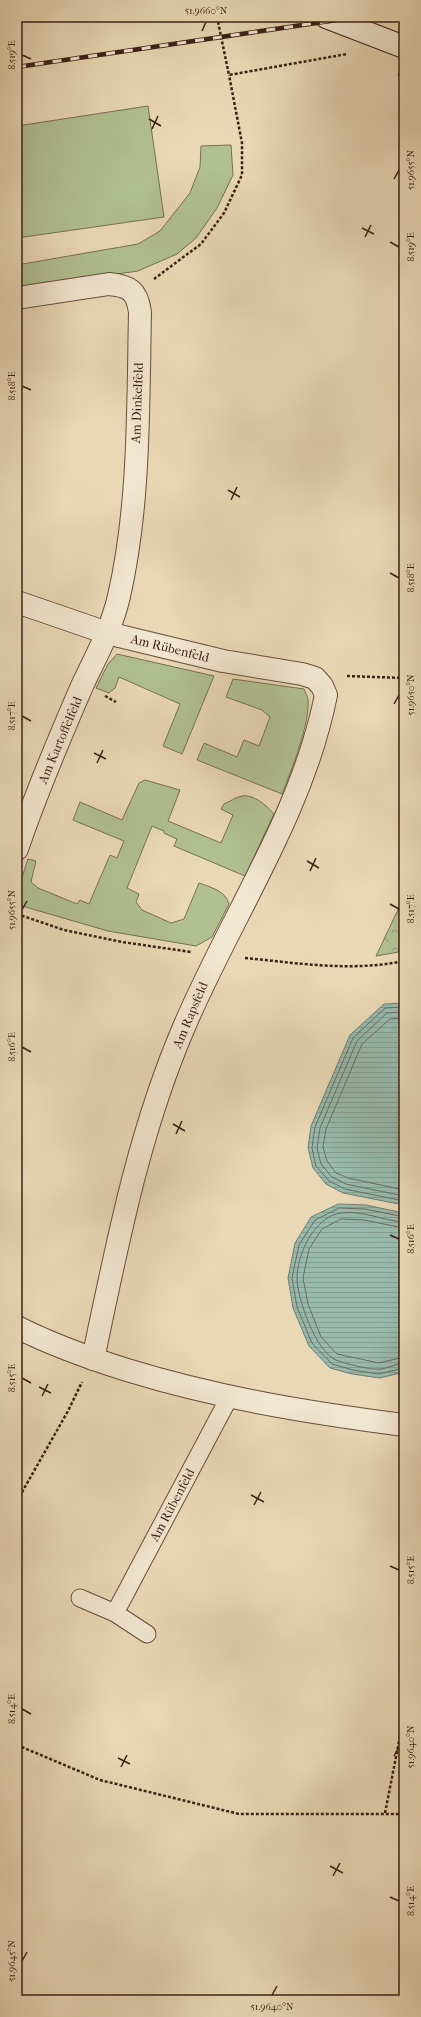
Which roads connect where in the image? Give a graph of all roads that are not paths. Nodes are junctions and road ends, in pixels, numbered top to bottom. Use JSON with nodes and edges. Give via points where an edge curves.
{"nodes":[{"id":1,"x":326,"y":17,"type":"edge"},
{"id":2,"x":404,"y":47,"type":"edge"},
{"id":3,"x":17,"y":298,"type":"edge"},
{"id":4,"x":17,"y":602,"type":"edge"},
{"id":5,"x":107,"y":633,"type":"junction"},
{"id":6,"x":322,"y":686,"type":"joint"},
{"id":7,"x":17,"y":849,"type":"edge"},
{"id":8,"x":17,"y":1327,"type":"edge"},
{"id":9,"x":93,"y":1359,"type":"junction"},
{"id":10,"x":230,"y":1396,"type":"junction"},
{"id":11,"x":404,"y":1425,"type":"edge"},
{"id":12,"x":80,"y":1598,"type":"dead end"},
{"id":13,"x":115,"y":1613,"type":"junction"},
{"id":14,"x":147,"y":1634,"type":"dead end"}],
"edges":[{"from":1,"to":2,"type":"street"},
{"from":3,"to":5,"type":"street","name":"Am Dinkelfeld","via":[[109,284],[123,285],[138,299],[140,312],[132,506],[119,596]]},
{"from":4,"to":5,"type":"street","name":"Am Rübenfeld"},
{"from":5,"to":6,"type":"street","name":"Am Rübenfeld","via":[[223,661],[302,674],[316,678]]},
{"from":5,"to":7,"type":"street","name":"Am Kartoffelfeld","via":[[56,746]]},
{"from":6,"to":9,"type":"street","name":"Am Rapsfeld","via":[[326,695],[324,707],[300,785],[266,863],[213,963],[183,1028],[152,1110],[128,1195]]},
{"from":8,"to":9,"type":"street"},
{"from":9,"to":10,"type":"street","via":[[185,1387]]},
{"from":10,"to":11,"type":"street","via":[[310,1412]]},
{"from":10,"to":13,"type":"lane","name":"Am Rübenfeld"},
{"from":12,"to":13,"type":"lane"},
{"from":13,"to":14,"type":"lane"}]}
